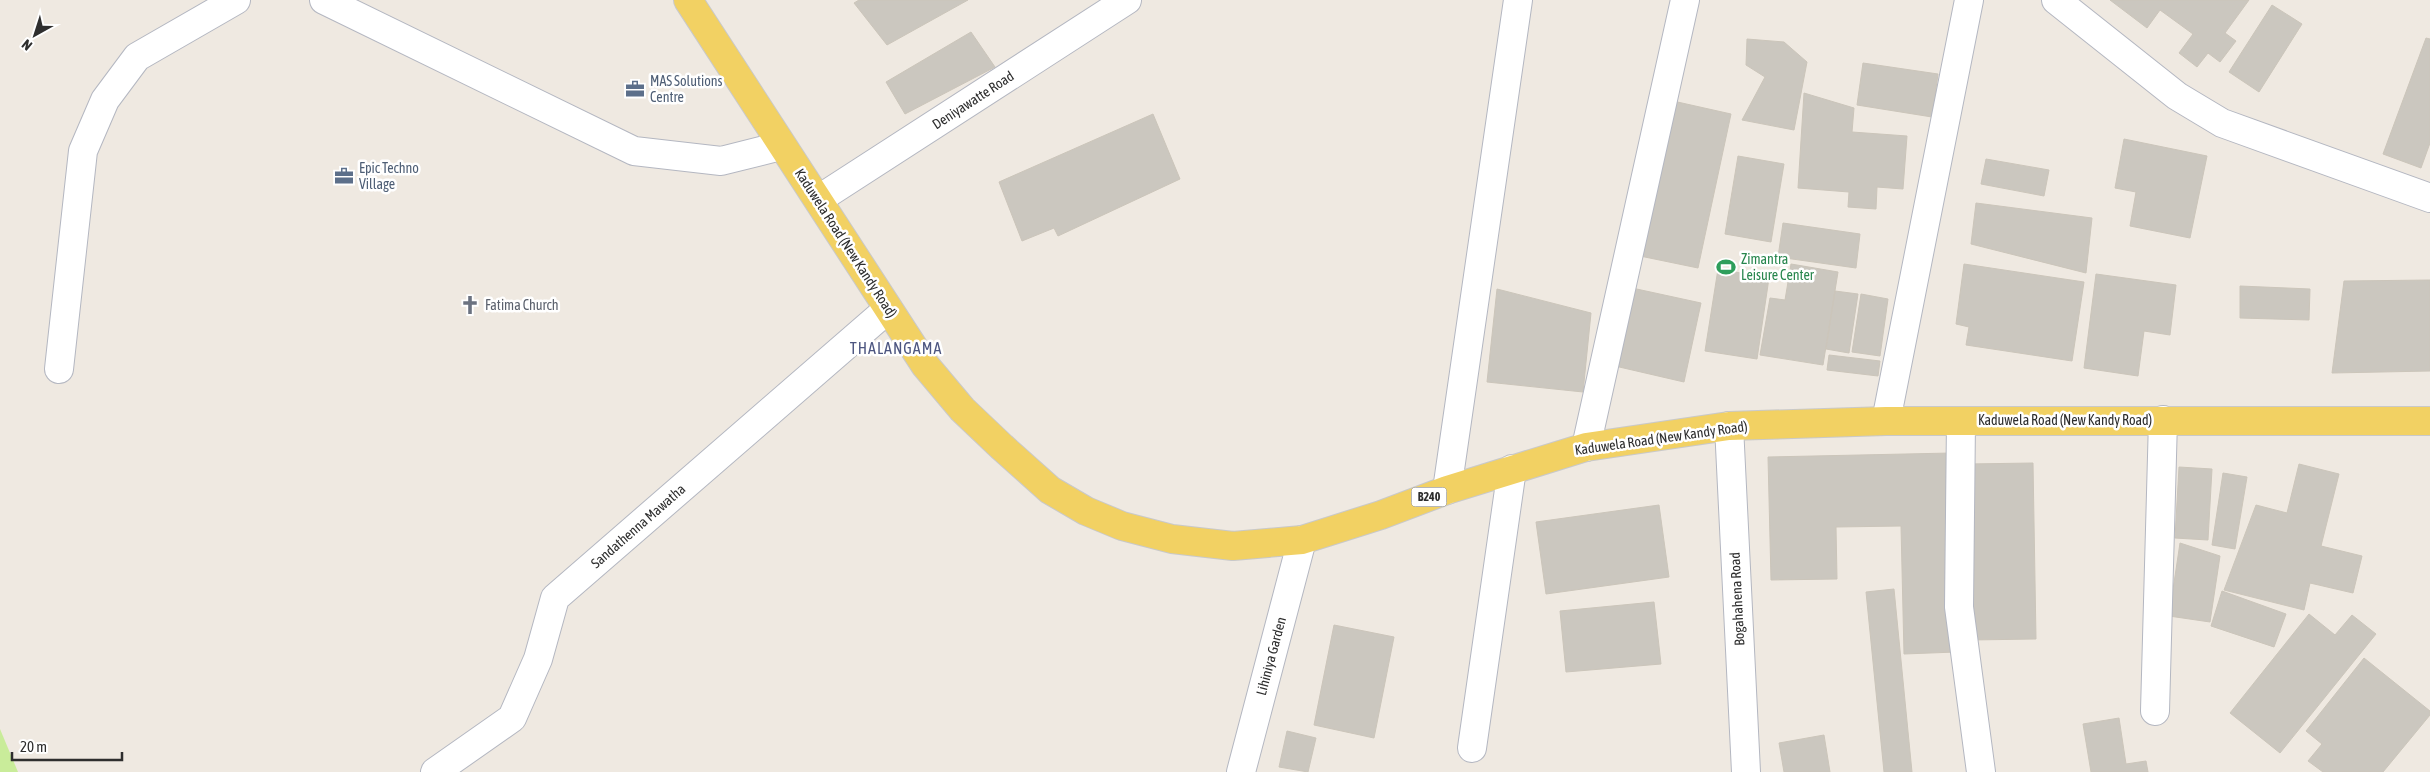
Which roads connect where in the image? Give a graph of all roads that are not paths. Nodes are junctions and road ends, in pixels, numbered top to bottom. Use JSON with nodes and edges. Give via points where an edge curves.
{"nodes":[{"id":1,"x":236,"y":0,"type":"edge"},
{"id":2,"x":324,"y":0,"type":"edge"},
{"id":3,"x":688,"y":0,"type":"edge"},
{"id":4,"x":1126,"y":0,"type":"edge"},
{"id":5,"x":1518,"y":0,"type":"edge"},
{"id":6,"x":1685,"y":0,"type":"edge"},
{"id":7,"x":1970,"y":0,"type":"edge"},
{"id":8,"x":2056,"y":0,"type":"edge"},
{"id":9,"x":781,"y":146,"type":"junction"},
{"id":10,"x":2430,"y":198,"type":"edge"},
{"id":11,"x":818,"y":199,"type":"junction"},
{"id":12,"x":888,"y":309,"type":"junction"},
{"id":13,"x":59,"y":369,"type":"dead end"},
{"id":14,"x":2163,"y":420,"type":"junction"},
{"id":15,"x":1886,"y":421,"type":"junction"},
{"id":16,"x":1961,"y":421,"type":"junction"},
{"id":17,"x":2430,"y":421,"type":"edge"},
{"id":18,"x":1729,"y":426,"type":"junction"},
{"id":19,"x":1586,"y":447,"type":"junction"},
{"id":20,"x":1512,"y":469,"type":"junction"},
{"id":21,"x":1446,"y":490,"type":"junction"},
{"id":22,"x":1302,"y":540,"type":"junction"},
{"id":23,"x":2155,"y":711,"type":"dead end"},
{"id":24,"x":1472,"y":748,"type":"dead end"},
{"id":25,"x":435,"y":772,"type":"edge"},
{"id":26,"x":1241,"y":772,"type":"edge"},
{"id":27,"x":1746,"y":772,"type":"edge"},
{"id":28,"x":1981,"y":772,"type":"edge"}],
"edges":[{"from":1,"to":13,"type":"street","via":[[138,56],[105,100],[83,151]]},
{"from":2,"to":9,"type":"street","via":[[634,151],[720,161]]},
{"from":3,"to":9,"type":"main road","name":"Kaduwela Road (New Kandy Road)","number":"B240"},
{"from":4,"to":11,"type":"street","name":"Deniyawatte Road"},
{"from":5,"to":21,"type":"street"},
{"from":6,"to":19,"type":"street"},
{"from":7,"to":15,"type":"street"},
{"from":8,"to":10,"type":"street","via":[[2178,96],[2222,123]]},
{"from":9,"to":11,"type":"main road","name":"Kaduwela Road (New Kandy Road)","number":"B240"},
{"from":11,"to":12,"type":"main road","name":"Kaduwela Road (New Kandy Road)","number":"B240"},
{"from":12,"to":22,"type":"main road","name":"Kaduwela Road (New Kandy Road)","number":"B240","via":[[925,365],[962,408],[1050,490],[1086,512],[1122,526],[1172,539],[1232,546]]},
{"from":12,"to":25,"type":"street","name":"Sandathenna Mawatha","via":[[555,598],[538,658],[512,718]]},
{"from":14,"to":16,"type":"main road","name":"Kaduwela Road (New Kandy Road)","number":"B240"},
{"from":14,"to":17,"type":"main road","name":"Kaduwela Road (New Kandy Road)","number":"B240"},
{"from":14,"to":23,"type":"street"},
{"from":15,"to":16,"type":"main road","name":"Kaduwela Road (New Kandy Road)","number":"B240"},
{"from":15,"to":18,"type":"main road","name":"Kaduwela Road (New Kandy Road)","number":"B240"},
{"from":16,"to":28,"type":"street","via":[[1959,607]]},
{"from":18,"to":19,"type":"main road","name":"Kaduwela Road (New Kandy Road)","number":"B240"},
{"from":18,"to":27,"type":"street","name":"Bogahahena Road"},
{"from":19,"to":20,"type":"main road","name":"Kaduwela Road (New Kandy Road)","number":"B240"},
{"from":20,"to":21,"type":"main road","name":"Kaduwela Road (New Kandy Road)","number":"B240"},
{"from":20,"to":24,"type":"street"},
{"from":21,"to":22,"type":"main road","name":"Kaduwela Road (New Kandy Road)","number":"B240"},
{"from":22,"to":26,"type":"street","name":"Lihiniya Garden"}]}
